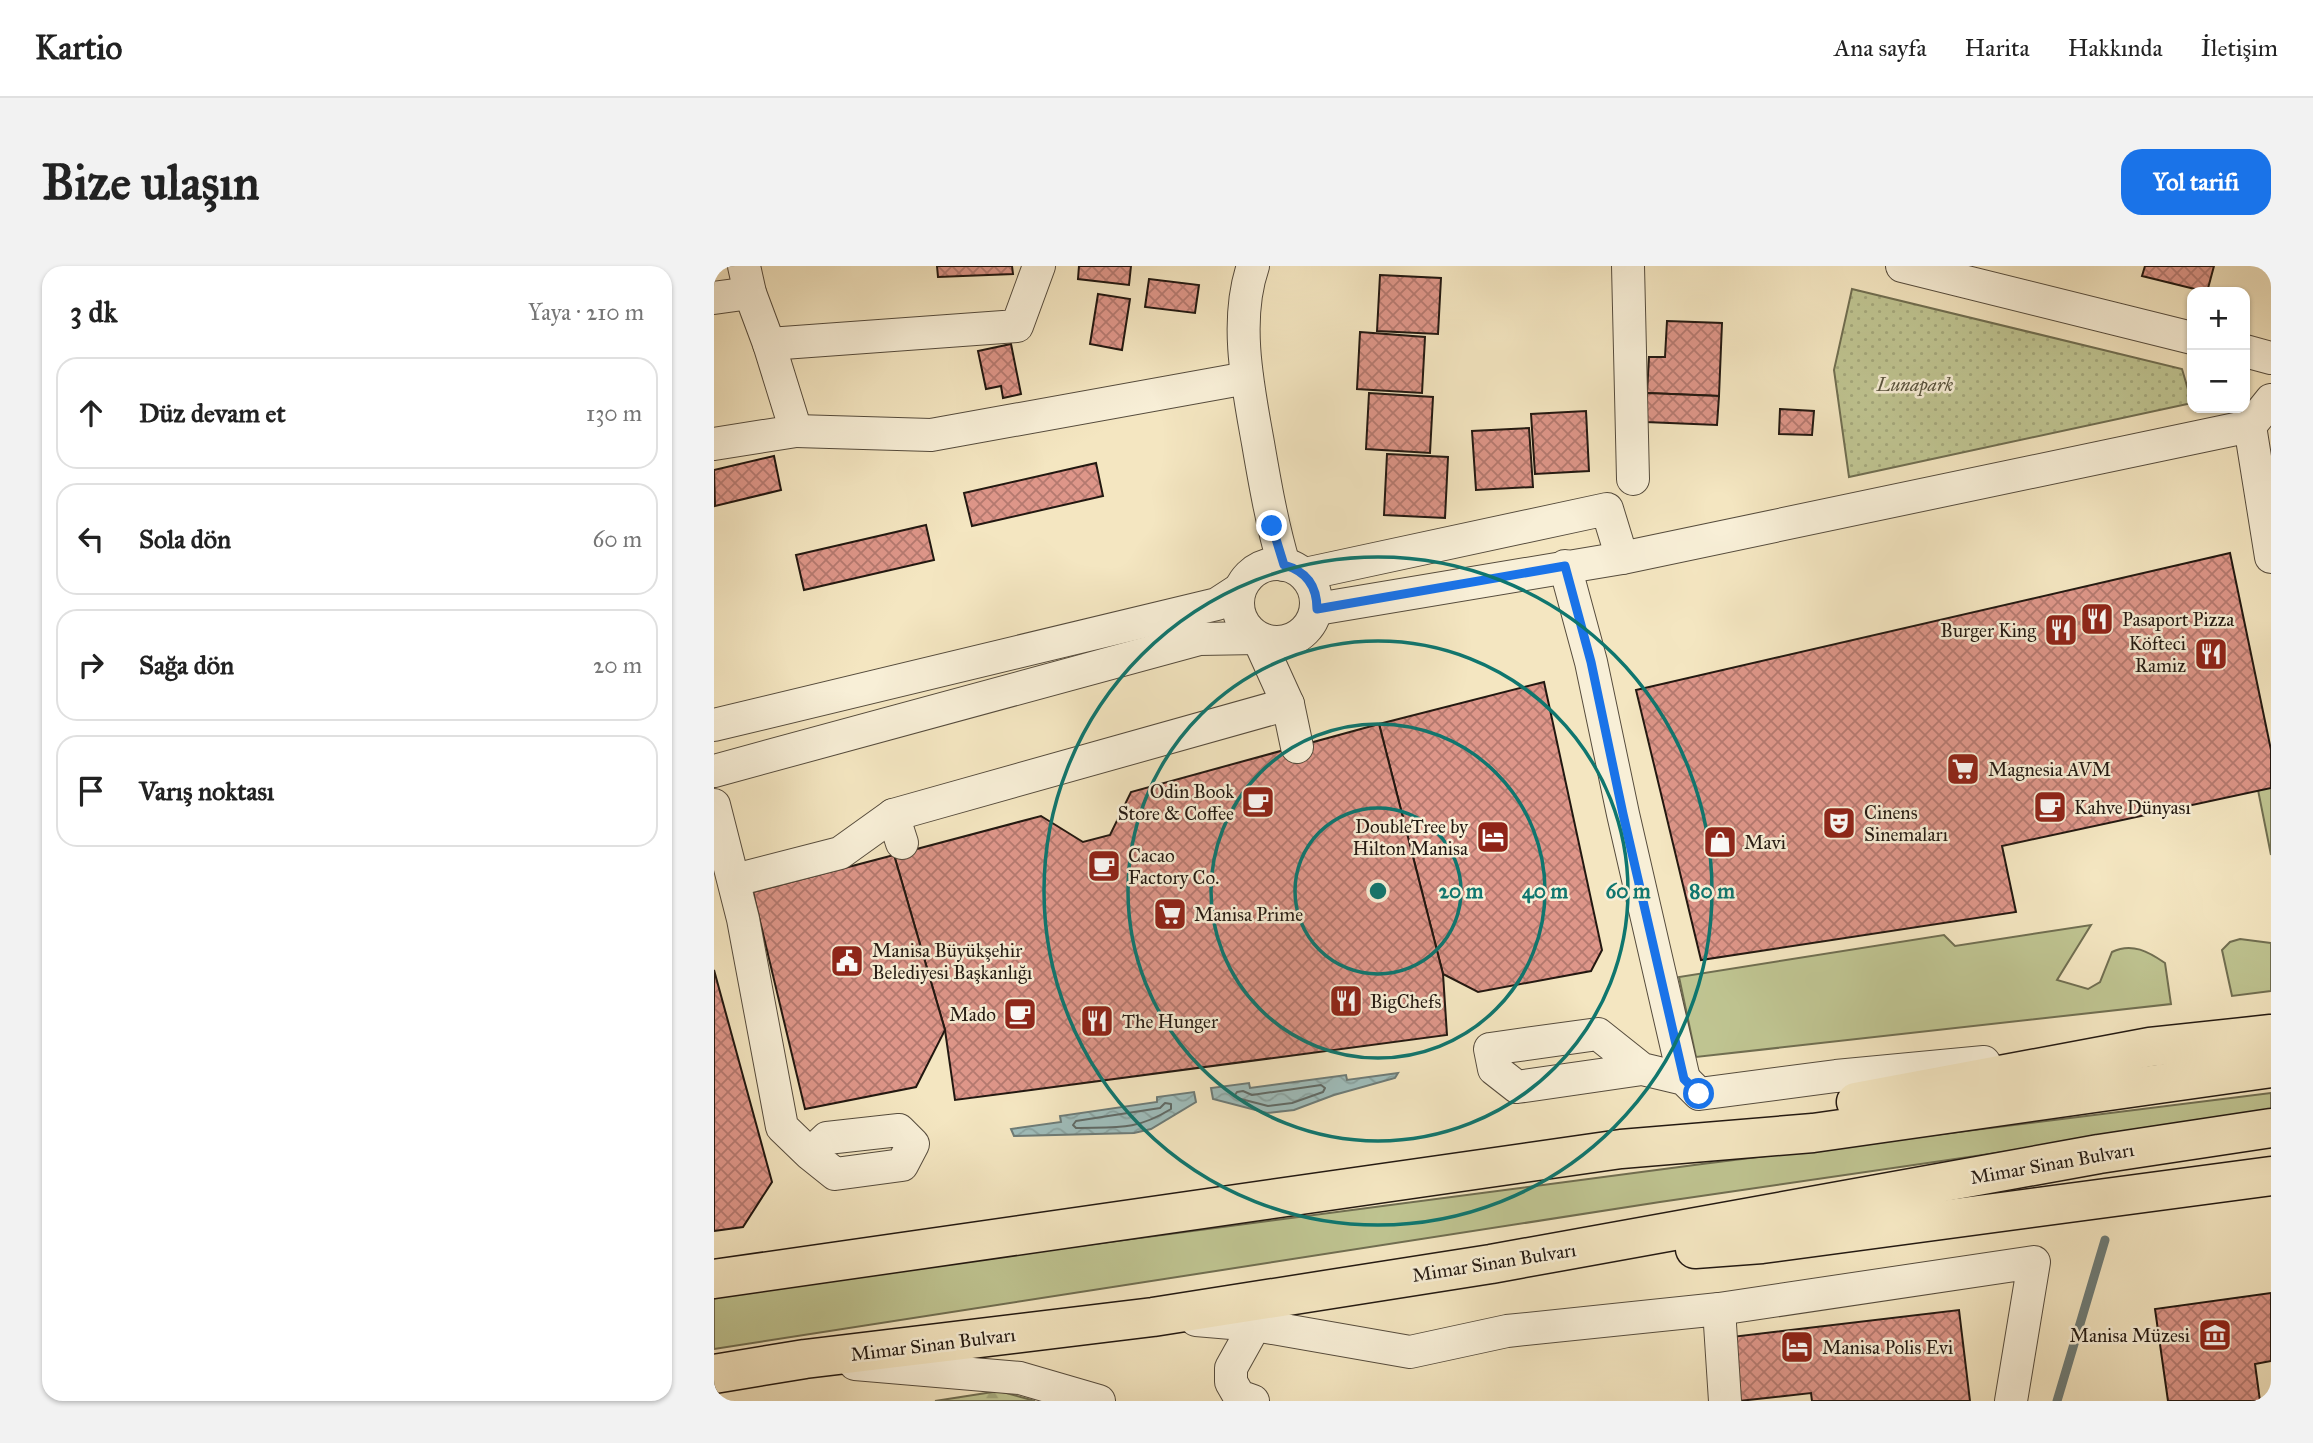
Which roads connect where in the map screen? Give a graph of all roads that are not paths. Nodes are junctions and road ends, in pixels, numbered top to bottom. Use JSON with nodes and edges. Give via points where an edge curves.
{"nodes":[{"id":1,"x":1039,"y":266,"type":"edge"},
{"id":2,"x":1253,"y":266,"type":"edge"},
{"id":3,"x":1628,"y":266,"type":"edge"},
{"id":4,"x":1902,"y":266,"type":"edge"},
{"id":5,"x":747,"y":280,"type":"edge"},
{"id":6,"x":714,"y":298,"type":"edge"},
{"id":7,"x":2187,"y":337,"type":"edge"},
{"id":8,"x":769,"y":345,"type":"junction"},
{"id":9,"x":2250,"y":352,"type":"edge"},
{"id":10,"x":2271,"y":358,"type":"edge"},
{"id":11,"x":1247,"y":378,"type":"junction"},
{"id":12,"x":2271,"y":400,"type":"edge"},
{"id":13,"x":2250,"y":426,"type":"junction"},
{"id":14,"x":796,"y":431,"type":"junction"},
{"id":15,"x":714,"y":444,"type":"edge"},
{"id":16,"x":1633,"y":479,"type":"dead end"},
{"id":17,"x":2271,"y":557,"type":"edge"},
{"id":18,"x":1622,"y":558,"type":"junction"},
{"id":19,"x":1565,"y":566,"type":"junction"},
{"id":20,"x":1271,"y":575,"type":"junction"},
{"id":21,"x":1317,"y":609,"type":"junction"},
{"id":22,"x":1258,"y":638,"type":"junction"},
{"id":23,"x":1295,"y":639,"type":"junction"},
{"id":24,"x":1288,"y":704,"type":"junction"},
{"id":25,"x":714,"y":724,"type":"edge"},
{"id":26,"x":1297,"y":747,"type":"dead end"},
{"id":27,"x":714,"y":771,"type":"edge"},
{"id":28,"x":714,"y":805,"type":"edge"},
{"id":29,"x":735,"y":880,"type":"junction"},
{"id":30,"x":2271,"y":1034,"type":"edge"},
{"id":31,"x":2150,"y":1047,"type":"junction"},
{"id":32,"x":2271,"y":1068,"type":"edge"},
{"id":33,"x":1642,"y":1069,"type":"dead end"},
{"id":34,"x":1684,"y":1079,"type":"junction"},
{"id":35,"x":2271,"y":1128,"type":"edge"},
{"id":36,"x":1621,"y":1149,"type":"junction"},
{"id":37,"x":810,"y":1154,"type":"dead end"},
{"id":38,"x":2271,"y":1176,"type":"edge"},
{"id":39,"x":1491,"y":1264,"type":"junction"},
{"id":40,"x":714,"y":1279,"type":"edge"},
{"id":41,"x":1330,"y":1288,"type":"junction"},
{"id":42,"x":1719,"y":1310,"type":"junction"},
{"id":43,"x":1153,"y":1317,"type":"junction"},
{"id":44,"x":1255,"y":1325,"type":"junction"},
{"id":45,"x":805,"y":1359,"type":"junction"},
{"id":46,"x":714,"y":1374,"type":"edge"},
{"id":47,"x":1099,"y":1401,"type":"edge"},
{"id":48,"x":1253,"y":1401,"type":"edge"},
{"id":49,"x":1725,"y":1401,"type":"edge"},
{"id":50,"x":2011,"y":1401,"type":"edge"}],
"edges":[{"from":1,"to":8,"type":"street","via":[[1017,326]]},
{"from":2,"to":11,"type":"street","via":[[1243,324]]},
{"from":3,"to":16,"type":"street"},
{"from":4,"to":7,"type":"street"},
{"from":5,"to":6,"type":"street"},
{"from":5,"to":8,"type":"street"},
{"from":8,"to":14,"type":"street"},
{"from":9,"to":10,"type":"street"},
{"from":11,"to":14,"type":"street","via":[[931,435]]},
{"from":11,"to":20,"type":"street","via":[[1272,526]]},
{"from":12,"to":13,"type":"street"},
{"from":13,"to":17,"type":"street"},
{"from":13,"to":18,"type":"street"},
{"from":14,"to":15,"type":"street"},
{"from":18,"to":19,"type":"street"},
{"from":18,"to":20,"type":"street","via":[[1607,509]]},
{"from":19,"to":21,"type":"street"},
{"from":19,"to":34,"type":"street","via":[[1591,662]]},
{"from":20,"to":21,"type":"street","via":[[1312,584]]},
{"from":20,"to":22,"type":"street","via":[[1238,600],[1238,611]]},
{"from":20,"to":25,"type":"street","via":[[1217,604]]},
{"from":21,"to":23,"type":"street","via":[[1306,631]]},
{"from":22,"to":23,"type":"street","via":[[1283,643]]},
{"from":22,"to":24,"type":"street"},
{"from":22,"to":27,"type":"street","via":[[1199,639]]},
{"from":23,"to":24,"type":"street"},
{"from":24,"to":26,"type":"street"},
{"from":24,"to":29,"type":"street","via":[[898,829],[840,853]]},
{"from":28,"to":29,"type":"street"},
{"from":29,"to":37,"type":"street","via":[[782,1127]]},
{"from":30,"to":31,"type":"highway"},
{"from":31,"to":34,"type":"street","via":[[1836,1076],[1699,1094]]},
{"from":31,"to":36,"type":"highway"},
{"from":32,"to":36,"type":"highway","via":[[1813,1133]]},
{"from":33,"to":34,"type":"street"},
{"from":35,"to":39,"type":"highway","name":"Mimar Sinan Bulvarı","via":[[2099,1154]]},
{"from":36,"to":40,"type":"highway"},
{"from":38,"to":39,"type":"highway","via":[[1762,1244]]},
{"from":39,"to":41,"type":"highway","name":"Mimar Sinan Bulvarı"},
{"from":41,"to":43,"type":"highway","name":"Mimar Sinan Bulvarı"},
{"from":41,"to":44,"type":"street"},
{"from":42,"to":44,"type":"street","via":[[1507,1331],[1410,1352]]},
{"from":42,"to":49,"type":"street"},
{"from":42,"to":50,"type":"street","via":[[2034,1262]]},
{"from":43,"to":44,"type":"street"},
{"from":43,"to":45,"type":"highway","name":"Mimar Sinan Bulvarı"},
{"from":44,"to":48,"type":"street","via":[[1231,1368],[1231,1382],[1240,1396]]},
{"from":45,"to":46,"type":"highway","name":"Mimar Sinan Bulvarı"},
{"from":45,"to":47,"type":"street","via":[[1020,1378]]}]}
